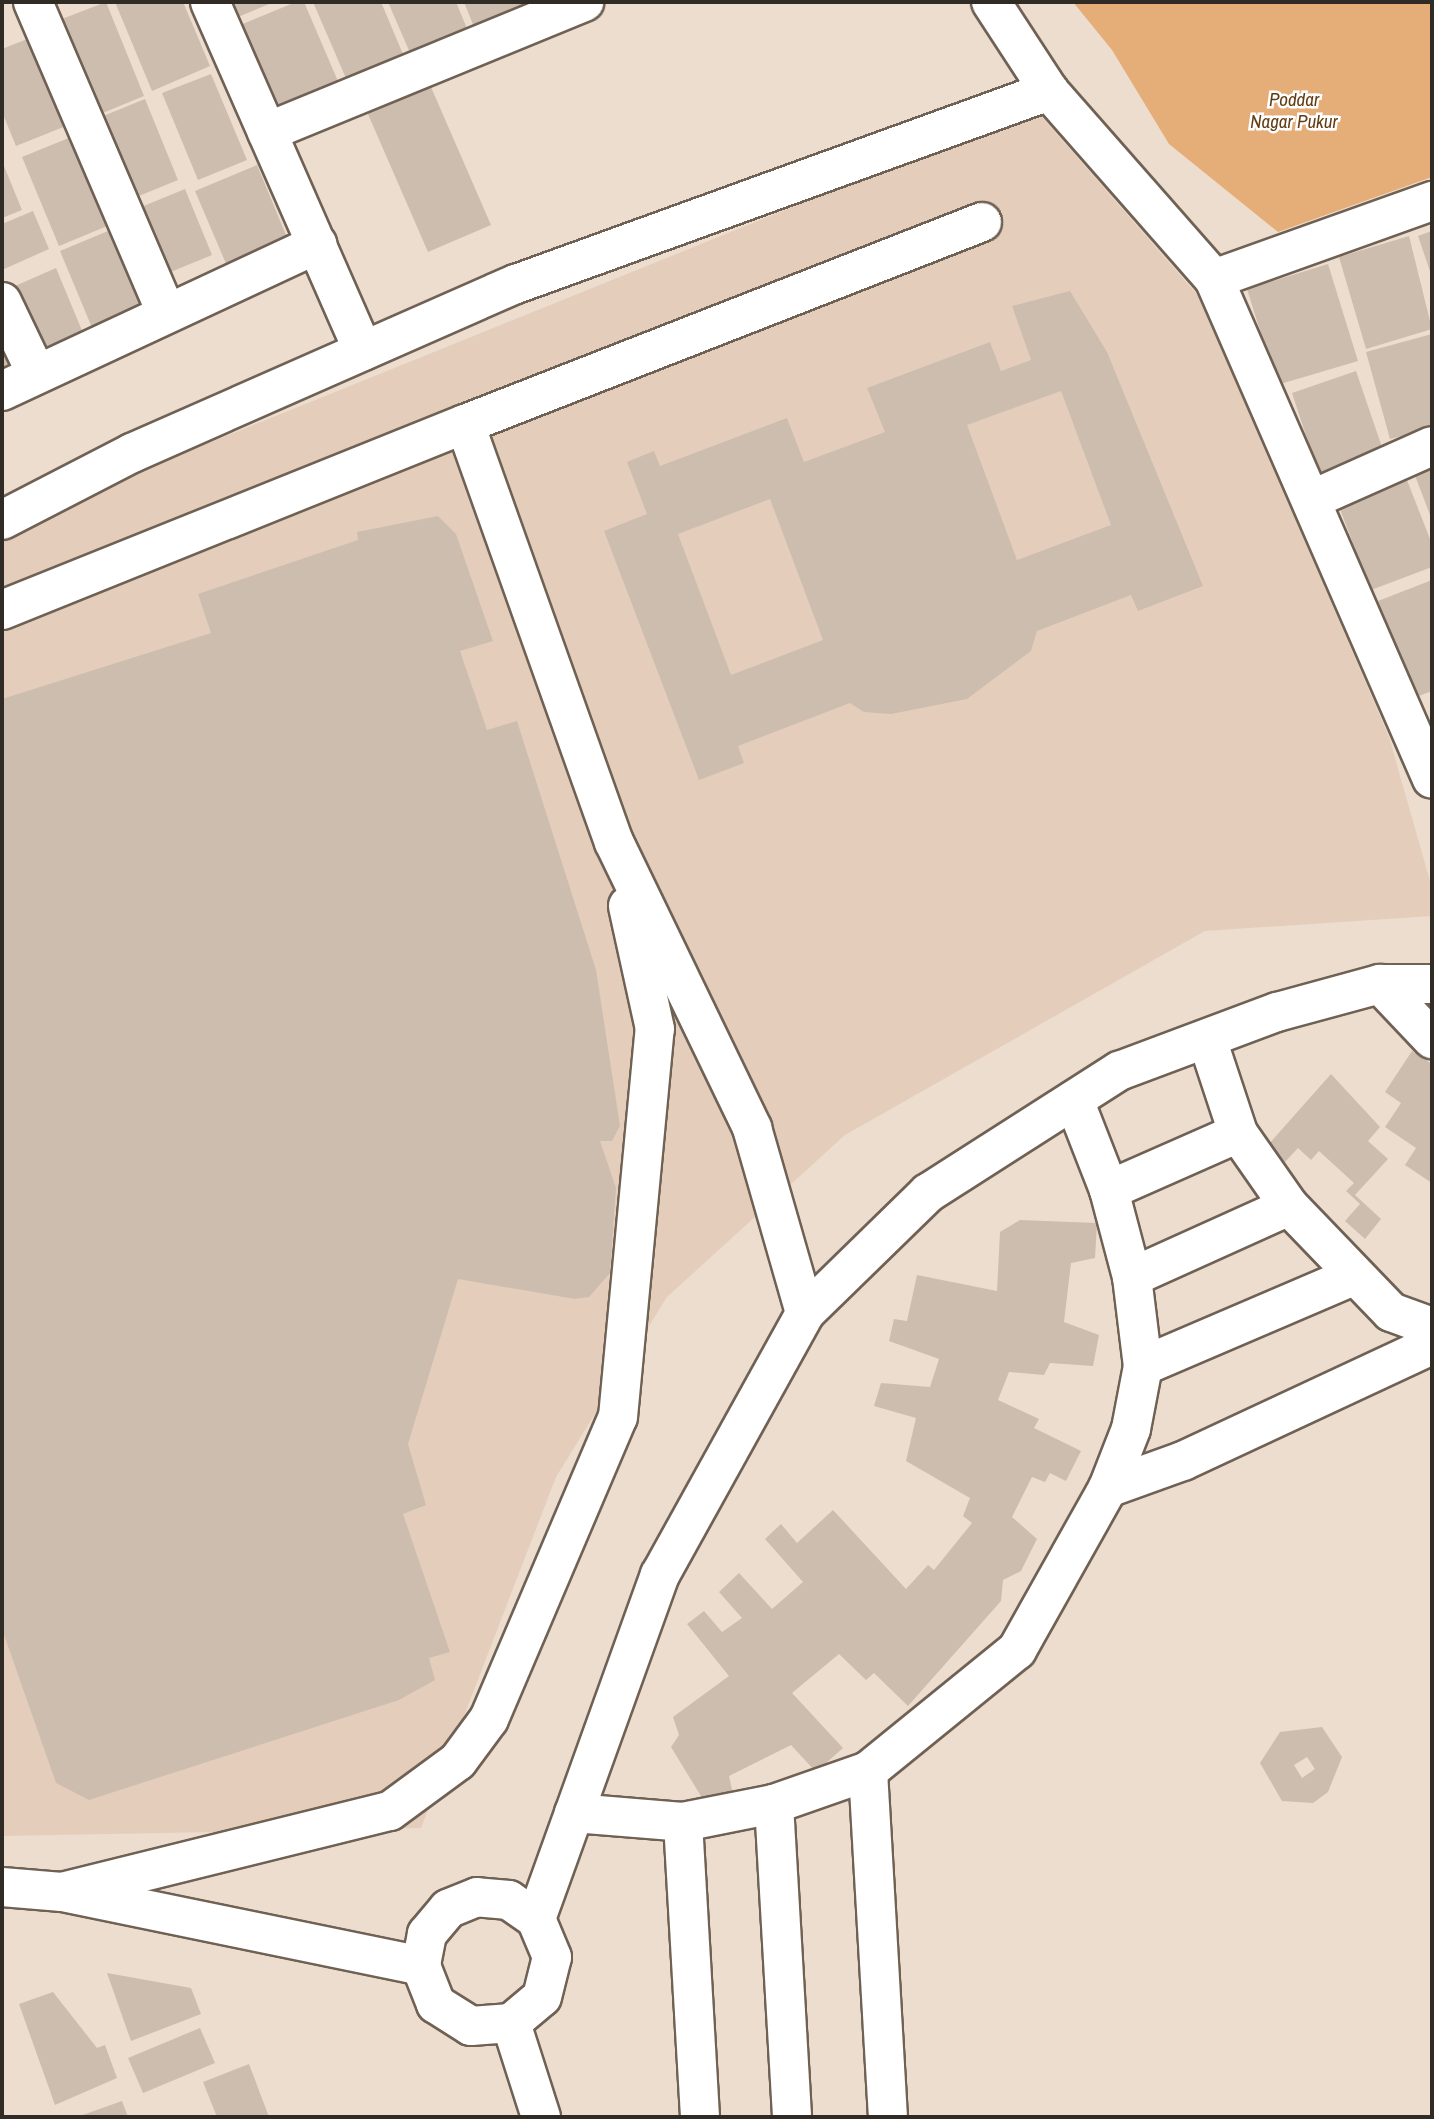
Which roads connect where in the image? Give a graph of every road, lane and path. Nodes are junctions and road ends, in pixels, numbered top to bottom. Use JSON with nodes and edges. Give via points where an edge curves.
{"nodes":[{"id":1,"x":33,"y":2,"type":"edge"},
{"id":2,"x":210,"y":2,"type":"edge"},
{"id":3,"x":584,"y":2,"type":"edge"},
{"id":4,"x":991,"y":2,"type":"edge"},
{"id":5,"x":1049,"y":91,"type":"junction"},
{"id":6,"x":267,"y":132,"type":"junction"},
{"id":7,"x":1432,"y":201,"type":"edge"},
{"id":8,"x":982,"y":222,"type":"dead end"},
{"id":9,"x":317,"y":244,"type":"junction"},
{"id":10,"x":1214,"y":279,"type":"junction"},
{"id":11,"x":2,"y":302,"type":"edge"},
{"id":12,"x":166,"y":312,"type":"junction"},
{"id":13,"x":363,"y":351,"type":"junction"},
{"id":14,"x":36,"y":373,"type":"junction"},
{"id":15,"x":2,"y":391,"type":"edge"},
{"id":16,"x":465,"y":424,"type":"junction"},
{"id":17,"x":1432,"y":446,"type":"edge"},
{"id":18,"x":1313,"y":499,"type":"junction"},
{"id":19,"x":2,"y":520,"type":"edge"},
{"id":20,"x":2,"y":610,"type":"edge"},
{"id":21,"x":1418,"y":703,"type":"edge"},
{"id":22,"x":1432,"y":779,"type":"edge"},
{"id":23,"x":614,"y":842,"type":"junction"},
{"id":24,"x":1380,"y":984,"type":"junction"},
{"id":25,"x":1432,"y":984,"type":"edge"},
{"id":26,"x":1207,"y":1039,"type":"junction"},
{"id":27,"x":1432,"y":1039,"type":"edge"},
{"id":28,"x":1074,"y":1100,"type":"junction"},
{"id":29,"x":1238,"y":1133,"type":"junction"},
{"id":30,"x":1109,"y":1190,"type":"junction"},
{"id":31,"x":1289,"y":1206,"type":"junction"},
{"id":32,"x":1353,"y":1276,"type":"junction"},
{"id":33,"x":1132,"y":1277,"type":"junction"},
{"id":34,"x":805,"y":1312,"type":"junction"},
{"id":35,"x":1432,"y":1327,"type":"edge"},
{"id":36,"x":1432,"y":1345,"type":"edge"},
{"id":37,"x":1143,"y":1367,"type":"junction"},
{"id":38,"x":1108,"y":1488,"type":"junction"},
{"id":39,"x":868,"y":1771,"type":"junction"},
{"id":40,"x":774,"y":1804,"type":"junction"},
{"id":41,"x":574,"y":1812,"type":"junction"},
{"id":42,"x":683,"y":1822,"type":"junction"},
{"id":43,"x":2,"y":1887,"type":"edge"},
{"id":44,"x":62,"y":1892,"type":"junction"},
{"id":45,"x":536,"y":1919,"type":"junction"},
{"id":46,"x":421,"y":1966,"type":"junction"},
{"id":47,"x":511,"y":2023,"type":"junction"},
{"id":48,"x":541,"y":2117,"type":"edge"},
{"id":49,"x":700,"y":2117,"type":"edge"},
{"id":50,"x":792,"y":2117,"type":"edge"},
{"id":51,"x":888,"y":2117,"type":"edge"}],
"edges":[{"from":1,"to":12,"type":"street"},
{"from":2,"to":6,"type":"street"},
{"from":3,"to":6,"type":"street"},
{"from":4,"to":5,"type":"street"},
{"from":5,"to":10,"type":"street"},
{"from":5,"to":13,"type":"street","via":[[516,284]]},
{"from":6,"to":9,"type":"street"},
{"from":7,"to":10,"type":"street"},
{"from":8,"to":16,"type":"street"},
{"from":9,"to":12,"type":"street"},
{"from":9,"to":13,"type":"street"},
{"from":10,"to":18,"type":"street"},
{"from":11,"to":14,"type":"street"},
{"from":12,"to":14,"type":"street"},
{"from":13,"to":19,"type":"street"},
{"from":14,"to":15,"type":"street"},
{"from":16,"to":20,"type":"street"},
{"from":16,"to":23,"type":"street"},
{"from":17,"to":18,"type":"street"},
{"from":18,"to":21,"type":"street"},
{"from":21,"to":22,"type":"street"},
{"from":23,"to":34,"type":"street","via":[[752,1128]]},
{"from":23,"to":44,"type":"street","via":[[655,1030],[618,1417],[489,1719],[458,1761],[390,1811]]},
{"from":24,"to":25,"type":"street"},
{"from":24,"to":26,"type":"street"},
{"from":24,"to":27,"type":"street"},
{"from":26,"to":28,"type":"street","via":[[1119,1071]]},
{"from":26,"to":29,"type":"street"},
{"from":28,"to":30,"type":"street"},
{"from":28,"to":34,"type":"street","via":[[928,1193]]},
{"from":29,"to":30,"type":"street"},
{"from":29,"to":31,"type":"street"},
{"from":30,"to":33,"type":"street"},
{"from":31,"to":32,"type":"street"},
{"from":31,"to":33,"type":"street"},
{"from":32,"to":35,"type":"street","via":[[1391,1312]]},
{"from":32,"to":37,"type":"street"},
{"from":33,"to":37,"type":"street"},
{"from":34,"to":41,"type":"street","via":[[660,1575]]},
{"from":36,"to":38,"type":"street","via":[[1182,1461]]},
{"from":37,"to":38,"type":"street","via":[[1131,1429]]},
{"from":38,"to":39,"type":"street","via":[[1017,1650]]},
{"from":39,"to":40,"type":"street"},
{"from":39,"to":51,"type":"street"},
{"from":40,"to":42,"type":"street"},
{"from":40,"to":50,"type":"street"},
{"from":41,"to":42,"type":"street"},
{"from":41,"to":45,"type":"street"},
{"from":42,"to":49,"type":"street"},
{"from":43,"to":44,"type":"street"},
{"from":44,"to":46,"type":"street"},
{"from":45,"to":46,"type":"street","via":[[509,1900],[477,1897],[457,1905],[427,1934]]},
{"from":45,"to":47,"type":"street","via":[[552,1957],[542,1997]]},
{"from":46,"to":47,"type":"street","via":[[436,2004],[471,2026]]},
{"from":47,"to":48,"type":"street"}]}
